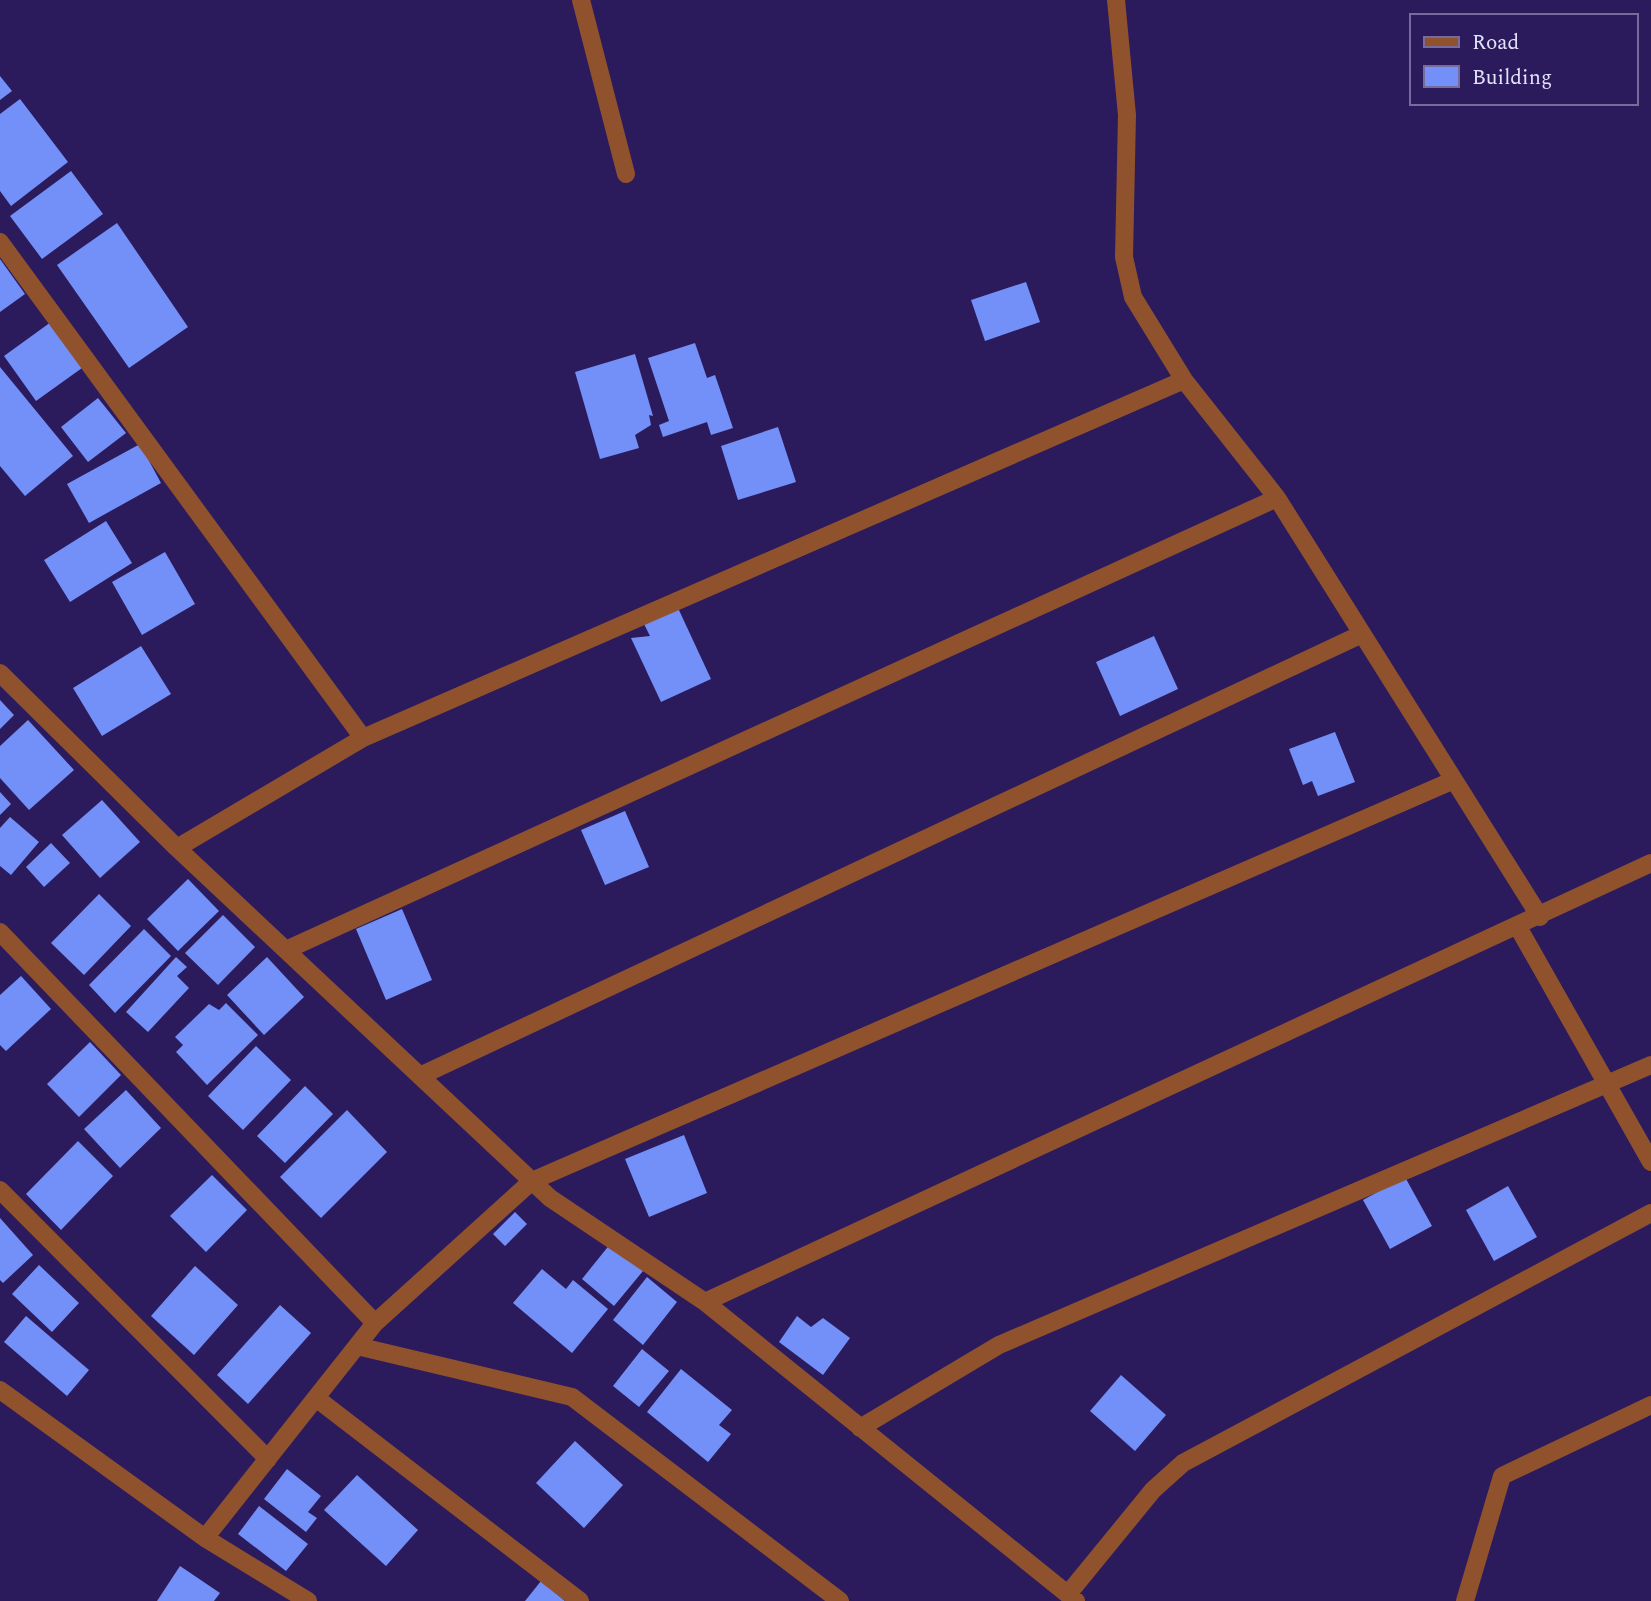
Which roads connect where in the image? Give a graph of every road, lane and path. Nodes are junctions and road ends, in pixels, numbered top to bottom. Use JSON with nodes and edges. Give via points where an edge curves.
{"nodes":[{"id":1,"x":581,"y":0,"type":"edge"},
{"id":2,"x":1116,"y":0,"type":"edge"},
{"id":3,"x":626,"y":174,"type":"dead end"},
{"id":4,"x":0,"y":242,"type":"edge"},
{"id":5,"x":1184,"y":380,"type":"junction"},
{"id":6,"x":1276,"y":498,"type":"junction"},
{"id":7,"x":1362,"y":634,"type":"junction"},
{"id":8,"x":0,"y":673,"type":"edge"},
{"id":9,"x":363,"y":738,"type":"junction"},
{"id":10,"x":1454,"y":780,"type":"junction"},
{"id":11,"x":177,"y":848,"type":"junction"},
{"id":12,"x":1651,"y":863,"type":"edge"},
{"id":13,"x":1540,"y":917,"type":"junction"},
{"id":14,"x":1518,"y":927,"type":"junction"},
{"id":15,"x":0,"y":932,"type":"edge"},
{"id":16,"x":286,"y":950,"type":"junction"},
{"id":17,"x":1651,"y":1065,"type":"edge"},
{"id":18,"x":420,"y":1076,"type":"junction"},
{"id":19,"x":1608,"y":1085,"type":"junction"},
{"id":20,"x":1651,"y":1162,"type":"edge"},
{"id":21,"x":532,"y":1181,"type":"junction"},
{"id":22,"x":0,"y":1190,"type":"edge"},
{"id":23,"x":1651,"y":1213,"type":"edge"},
{"id":24,"x":705,"y":1302,"type":"junction"},
{"id":25,"x":375,"y":1323,"type":"junction"},
{"id":26,"x":357,"y":1346,"type":"junction"},
{"id":27,"x":0,"y":1390,"type":"edge"},
{"id":28,"x":316,"y":1398,"type":"junction"},
{"id":29,"x":1651,"y":1405,"type":"edge"},
{"id":30,"x":860,"y":1428,"type":"junction"},
{"id":31,"x":268,"y":1459,"type":"junction"},
{"id":32,"x":205,"y":1538,"type":"junction"},
{"id":33,"x":1072,"y":1598,"type":"edge"},
{"id":34,"x":308,"y":1601,"type":"edge"},
{"id":35,"x":580,"y":1601,"type":"edge"},
{"id":36,"x":840,"y":1601,"type":"edge"},
{"id":37,"x":1465,"y":1601,"type":"edge"}],
"edges":[{"from":1,"to":3,"type":"street"},
{"from":2,"to":5,"type":"street","via":[[1127,115],[1127,276],[1133,297]]},
{"from":4,"to":9,"type":"street"},
{"from":5,"to":6,"type":"street"},
{"from":5,"to":9,"type":"street"},
{"from":6,"to":7,"type":"street"},
{"from":6,"to":16,"type":"street"},
{"from":7,"to":10,"type":"street"},
{"from":7,"to":18,"type":"street"},
{"from":8,"to":11,"type":"street"},
{"from":9,"to":11,"type":"street"},
{"from":10,"to":13,"type":"street"},
{"from":10,"to":21,"type":"street"},
{"from":11,"to":16,"type":"street"},
{"from":12,"to":13,"type":"street"},
{"from":13,"to":14,"type":"street"},
{"from":14,"to":19,"type":"street"},
{"from":14,"to":24,"type":"street"},
{"from":15,"to":25,"type":"street"},
{"from":16,"to":18,"type":"street"},
{"from":17,"to":19,"type":"street"},
{"from":18,"to":21,"type":"street"},
{"from":19,"to":20,"type":"street"},
{"from":19,"to":30,"type":"street","via":[[999,1345]]},
{"from":21,"to":24,"type":"street","via":[[550,1198]]},
{"from":21,"to":25,"type":"street"},
{"from":22,"to":31,"type":"street"},
{"from":23,"to":33,"type":"street","via":[[1183,1463],[1153,1490]]},
{"from":24,"to":30,"type":"street"},
{"from":25,"to":26,"type":"street"},
{"from":26,"to":28,"type":"street"},
{"from":26,"to":36,"type":"street","via":[[572,1397]]},
{"from":27,"to":32,"type":"street"},
{"from":28,"to":31,"type":"street"},
{"from":28,"to":35,"type":"street"},
{"from":29,"to":37,"type":"street","via":[[1502,1476]]},
{"from":30,"to":33,"type":"street"},
{"from":31,"to":32,"type":"street"},
{"from":32,"to":34,"type":"street"}]}
